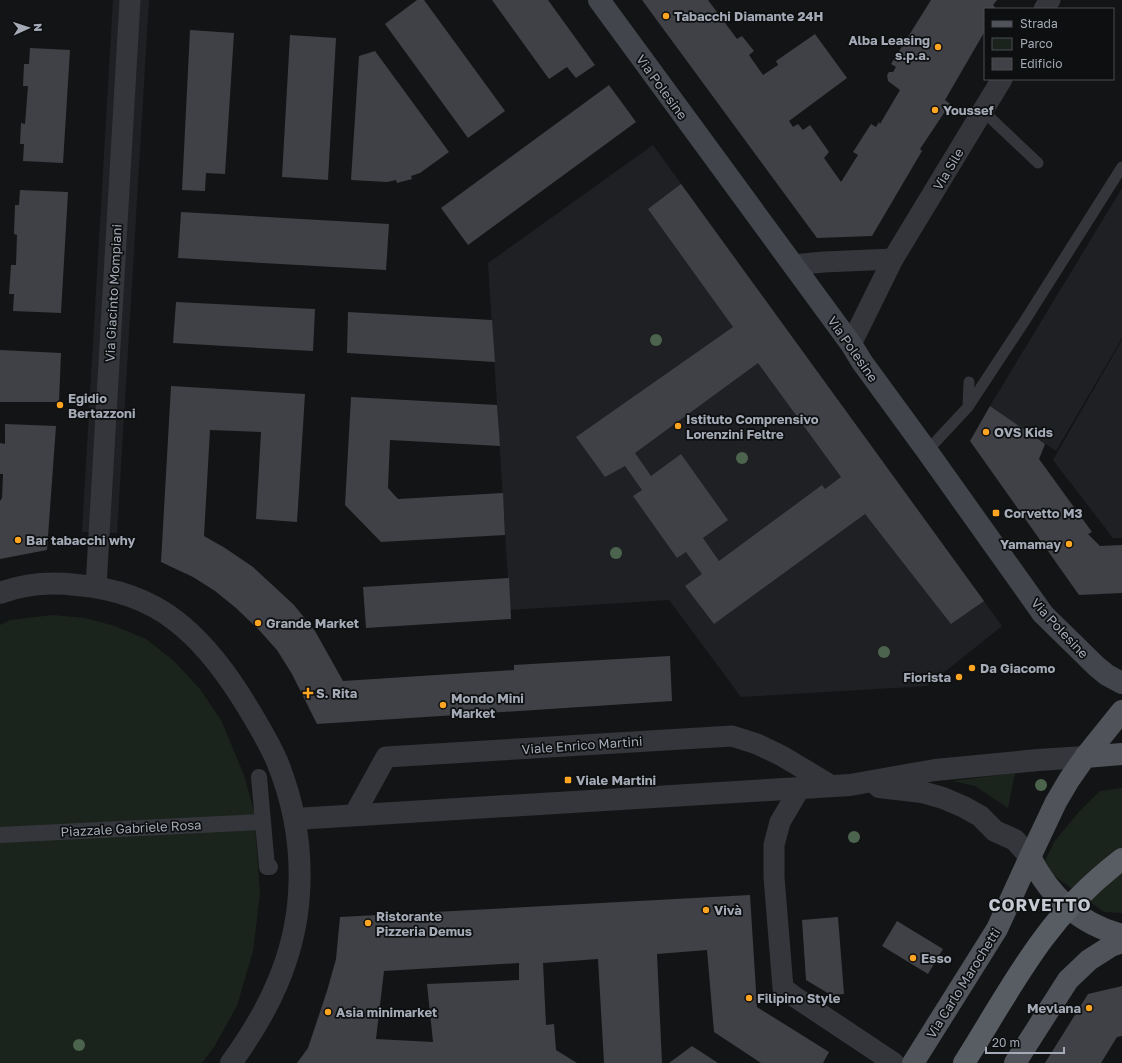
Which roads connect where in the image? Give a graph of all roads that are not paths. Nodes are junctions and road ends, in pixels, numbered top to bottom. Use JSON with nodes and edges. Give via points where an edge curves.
{"nodes":[{"id":1,"x":130,"y":0,"type":"edge"},
{"id":2,"x":599,"y":0,"type":"edge"},
{"id":3,"x":1001,"y":80,"type":"edge"},
{"id":4,"x":983,"y":111,"type":"junction"},
{"id":5,"x":1038,"y":163,"type":"dead end"},
{"id":6,"x":1122,"y":167,"type":"edge"},
{"id":7,"x":893,"y":259,"type":"junction"},
{"id":8,"x":793,"y":265,"type":"junction"},
{"id":9,"x":851,"y":344,"type":"junction"},
{"id":10,"x":969,"y":382,"type":"dead end"},
{"id":11,"x":968,"y":407,"type":"junction"},
{"id":12,"x":927,"y":451,"type":"junction"},
{"id":13,"x":96,"y":587,"type":"junction"},
{"id":14,"x":0,"y":593,"type":"edge"},
{"id":15,"x":1122,"y":683,"type":"edge"},
{"id":16,"x":1122,"y":711,"type":"edge"},
{"id":17,"x":1122,"y":754,"type":"edge"},
{"id":18,"x":1085,"y":757,"type":"junction"},
{"id":19,"x":259,"y":777,"type":"dead end"},
{"id":20,"x":841,"y":785,"type":"junction"},
{"id":21,"x":800,"y":788,"type":"junction"},
{"id":22,"x":354,"y":815,"type":"junction"},
{"id":23,"x":294,"y":819,"type":"junction"},
{"id":24,"x":262,"y":822,"type":"junction"},
{"id":25,"x":0,"y":835,"type":"edge"},
{"id":26,"x":1030,"y":857,"type":"junction"},
{"id":27,"x":1122,"y":859,"type":"edge"},
{"id":28,"x":270,"y":867,"type":"dead end"},
{"id":29,"x":1122,"y":935,"type":"edge"},
{"id":30,"x":1122,"y":942,"type":"edge"},
{"id":31,"x":231,"y":1063,"type":"edge"},
{"id":32,"x":894,"y":1063,"type":"edge"},
{"id":33,"x":913,"y":1063,"type":"edge"},
{"id":34,"x":964,"y":1063,"type":"edge"},
{"id":35,"x":1015,"y":1063,"type":"edge"}],
"edges":[{"from":1,"to":13,"type":"street","name":"Via Giacinto Mompiani"},
{"from":2,"to":8,"type":"main road","name":"Via Polesine"},
{"from":3,"to":4,"type":"street","name":"Via Sile"},
{"from":4,"to":5,"type":"lane"},
{"from":4,"to":7,"type":"street","name":"Via Sile"},
{"from":6,"to":11,"type":"lane"},
{"from":7,"to":8,"type":"street"},
{"from":7,"to":9,"type":"street","name":"Via Sile"},
{"from":8,"to":9,"type":"main road","name":"Via Polesine"},
{"from":9,"to":12,"type":"main road","name":"Via Polesine"},
{"from":10,"to":11,"type":"lane"},
{"from":11,"to":12,"type":"lane"},
{"from":12,"to":15,"type":"main road","name":"Via Polesine","via":[[1043,614],[1096,666]]},
{"from":13,"to":14,"type":"street","via":[[34,585]]},
{"from":13,"to":23,"type":"street","via":[[118,592],[158,609],[195,637],[213,657],[263,733],[277,761]]},
{"from":16,"to":18,"type":"main road","name":"Via Carlo Marochetti"},
{"from":17,"to":18,"type":"main road"},
{"from":18,"to":20,"type":"street","via":[[935,770]]},
{"from":18,"to":26,"type":"main road","name":"Via Carlo Marochetti","via":[[1068,780]]},
{"from":19,"to":24,"type":"street"},
{"from":20,"to":21,"type":"street"},
{"from":20,"to":22,"type":"street","name":"Viale Enrico Martini","via":[[756,744],[732,736],[386,757]]},
{"from":20,"to":26,"type":"street","via":[[895,788],[943,798],[980,816],[995,830],[1015,840]]},
{"from":21,"to":22,"type":"street"},
{"from":21,"to":32,"type":"street","via":[[780,822],[774,845],[774,877],[783,988]]},
{"from":22,"to":23,"type":"street"},
{"from":23,"to":31,"type":"street","via":[[300,867],[299,894],[289,952],[279,982],[257,1025]]},
{"from":24,"to":25,"type":"street","name":"Piazzale Gabriele Rosa"},
{"from":24,"to":28,"type":"street","via":[[266,867]]},
{"from":26,"to":29,"type":"main road","via":[[1048,888],[1062,903],[1096,926]]},
{"from":26,"to":33,"type":"main road","name":"Via Carlo Marochetti","via":[[997,929]]},
{"from":27,"to":34,"type":"highway","bridge":true,"via":[[1079,896],[1043,939]]},
{"from":30,"to":35,"type":"main road","via":[[1089,960],[1068,980]]}]}
